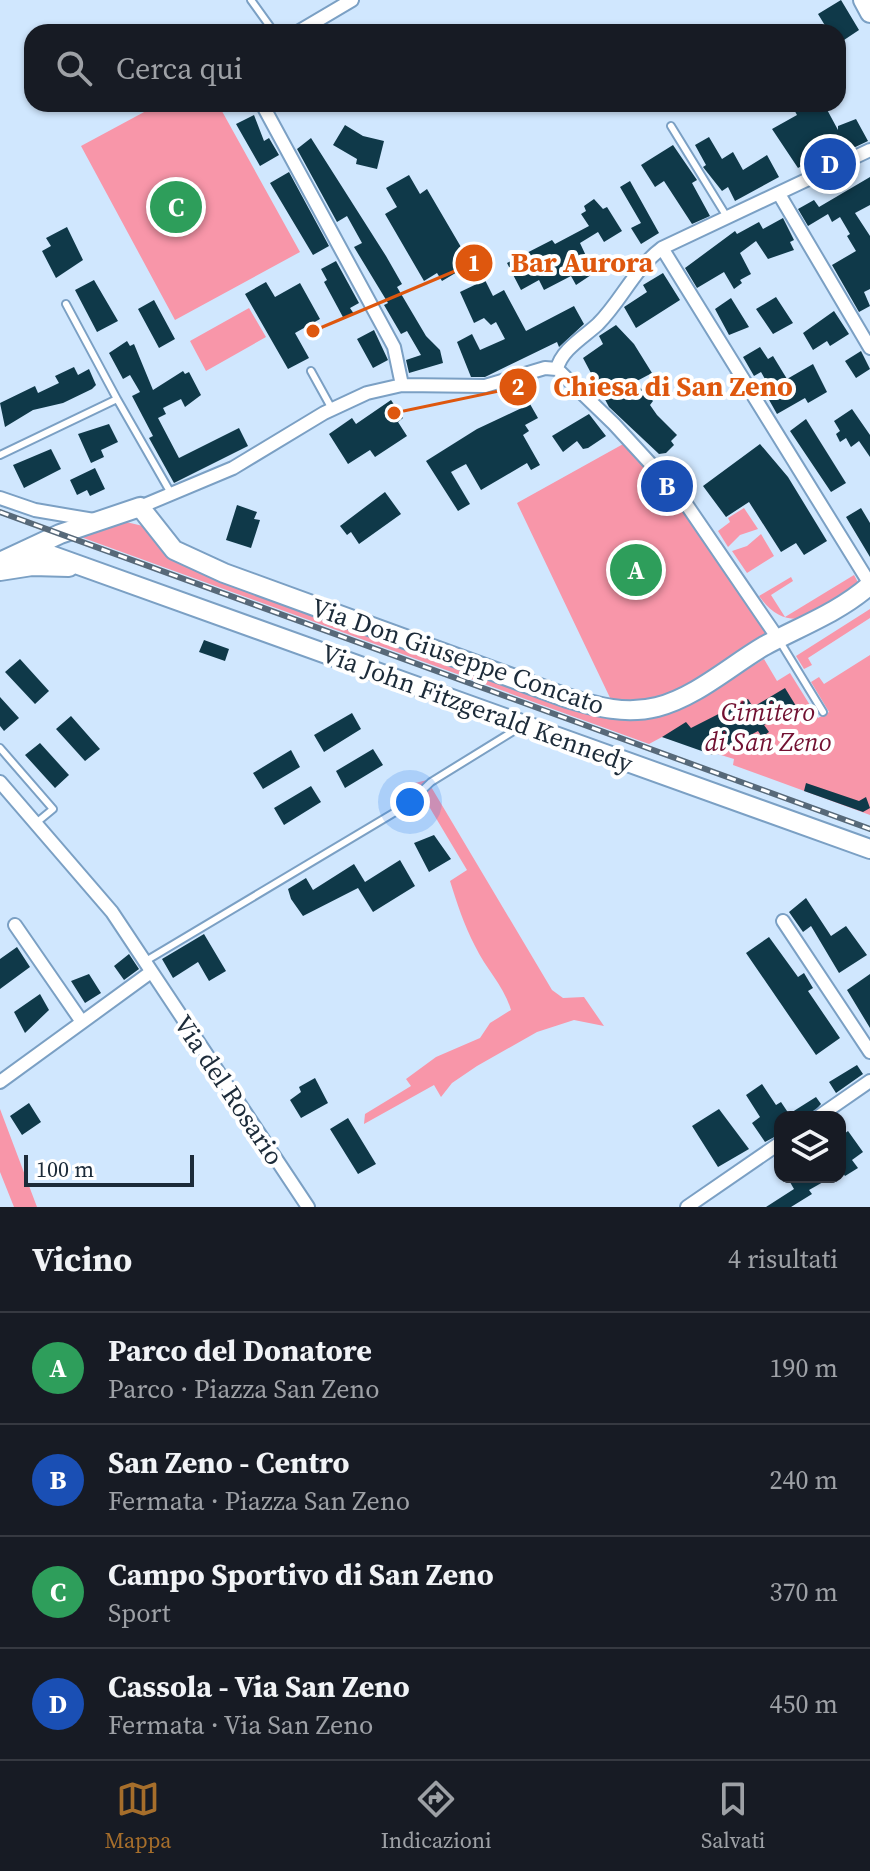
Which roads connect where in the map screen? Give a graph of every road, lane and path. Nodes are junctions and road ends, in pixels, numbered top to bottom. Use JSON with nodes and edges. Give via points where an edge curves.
{"nodes":[{"id":1,"x":251,"y":0,"type":"edge"},
{"id":2,"x":352,"y":0,"type":"edge"},
{"id":3,"x":863,"y":0,"type":"edge"},
{"id":4,"x":870,"y":13,"type":"edge"},
{"id":5,"x":268,"y":24,"type":"edge"},
{"id":6,"x":312,"y":24,"type":"edge"},
{"id":7,"x":266,"y":112,"type":"edge"},
{"id":8,"x":671,"y":126,"type":"dead end"},
{"id":9,"x":870,"y":150,"type":"edge"},
{"id":10,"x":779,"y":194,"type":"junction"},
{"id":11,"x":727,"y":217,"type":"junction"},
{"id":12,"x":662,"y":248,"type":"junction"},
{"id":13,"x":66,"y":304,"type":"dead end"},
{"id":14,"x":870,"y":348,"type":"edge"},
{"id":15,"x":557,"y":369,"type":"junction"},
{"id":16,"x":311,"y":371,"type":"dead end"},
{"id":17,"x":402,"y":385,"type":"junction"},
{"id":18,"x":117,"y":399,"type":"junction"},
{"id":19,"x":332,"y":409,"type":"junction"},
{"id":20,"x":0,"y":455,"type":"edge"},
{"id":21,"x":172,"y":495,"type":"junction"},
{"id":22,"x":0,"y":498,"type":"edge"},
{"id":23,"x":140,"y":507,"type":"junction"},
{"id":24,"x":94,"y":520,"type":"junction"},
{"id":25,"x":30,"y":555,"type":"junction"},
{"id":26,"x":0,"y":562,"type":"edge"},
{"id":27,"x":0,"y":571,"type":"edge"},
{"id":28,"x":870,"y":584,"type":"edge"},
{"id":29,"x":779,"y":640,"type":"junction"},
{"id":30,"x":823,"y":712,"type":"dead end"},
{"id":31,"x":523,"y":724,"type":"junction"},
{"id":32,"x":0,"y":748,"type":"edge"},
{"id":33,"x":0,"y":782,"type":"edge"},
{"id":34,"x":36,"y":823,"type":"junction"},
{"id":35,"x":870,"y":849,"type":"edge"},
{"id":36,"x":783,"y":921,"type":"dead end"},
{"id":37,"x":15,"y":925,"type":"dead end"},
{"id":38,"x":148,"y":967,"type":"junction"},
{"id":39,"x":82,"y":1022,"type":"junction"},
{"id":40,"x":870,"y":1052,"type":"edge"},
{"id":41,"x":870,"y":1081,"type":"edge"},
{"id":42,"x":0,"y":1082,"type":"edge"},
{"id":43,"x":827,"y":1111,"type":"edge"},
{"id":44,"x":774,"y":1147,"type":"edge"},
{"id":45,"x":308,"y":1207,"type":"edge"},
{"id":46,"x":687,"y":1207,"type":"edge"}],
"edges":[{"from":1,"to":5,"type":"lane"},
{"from":2,"to":6,"type":"street"},
{"from":3,"to":4,"type":"main road"},
{"from":7,"to":17,"type":"street","via":[[394,347]]},
{"from":8,"to":11,"type":"lane"},
{"from":9,"to":10,"type":"street"},
{"from":10,"to":11,"type":"street"},
{"from":10,"to":14,"type":"street"},
{"from":11,"to":12,"type":"street"},
{"from":12,"to":15,"type":"street","via":[[645,262],[604,318],[560,359]]},
{"from":12,"to":28,"type":"street"},
{"from":13,"to":18,"type":"lane"},
{"from":15,"to":17,"type":"street","via":[[485,386]]},
{"from":15,"to":29,"type":"street","via":[[682,498]]},
{"from":16,"to":19,"type":"lane"},
{"from":17,"to":19,"type":"street"},
{"from":18,"to":20,"type":"lane"},
{"from":18,"to":21,"type":"lane"},
{"from":19,"to":21,"type":"street","via":[[233,468]]},
{"from":21,"to":23,"type":"street"},
{"from":22,"to":24,"type":"street"},
{"from":23,"to":24,"type":"main road"},
{"from":23,"to":29,"type":"main road","name":"Via Don Giuseppe Concato","via":[[179,554],[611,710],[667,704]]},
{"from":24,"to":25,"type":"main road"},
{"from":25,"to":26,"type":"main road"},
{"from":25,"to":27,"type":"main road","name":"Via John Fitzgerald Kennedy"},
{"from":25,"to":31,"type":"main road","name":"Via John Fitzgerald Kennedy","via":[[85,568]]},
{"from":28,"to":29,"type":"main road","name":"Via Don Giuseppe Concato","via":[[827,616]]},
{"from":29,"to":30,"type":"lane"},
{"from":31,"to":35,"type":"main road","name":"Via John Fitzgerald Kennedy"},
{"from":31,"to":38,"type":"lane","via":[[431,782],[407,805]]},
{"from":32,"to":34,"type":"lane","via":[[53,809]]},
{"from":33,"to":34,"type":"street","name":"Via del Rosario"},
{"from":34,"to":38,"type":"street","name":"Via del Rosario","via":[[112,912]]},
{"from":36,"to":40,"type":"street"},
{"from":37,"to":39,"type":"street"},
{"from":38,"to":39,"type":"street"},
{"from":38,"to":45,"type":"street","name":"Via del Rosario"},
{"from":39,"to":42,"type":"street"},
{"from":41,"to":43,"type":"street"},
{"from":44,"to":46,"type":"street"}]}
